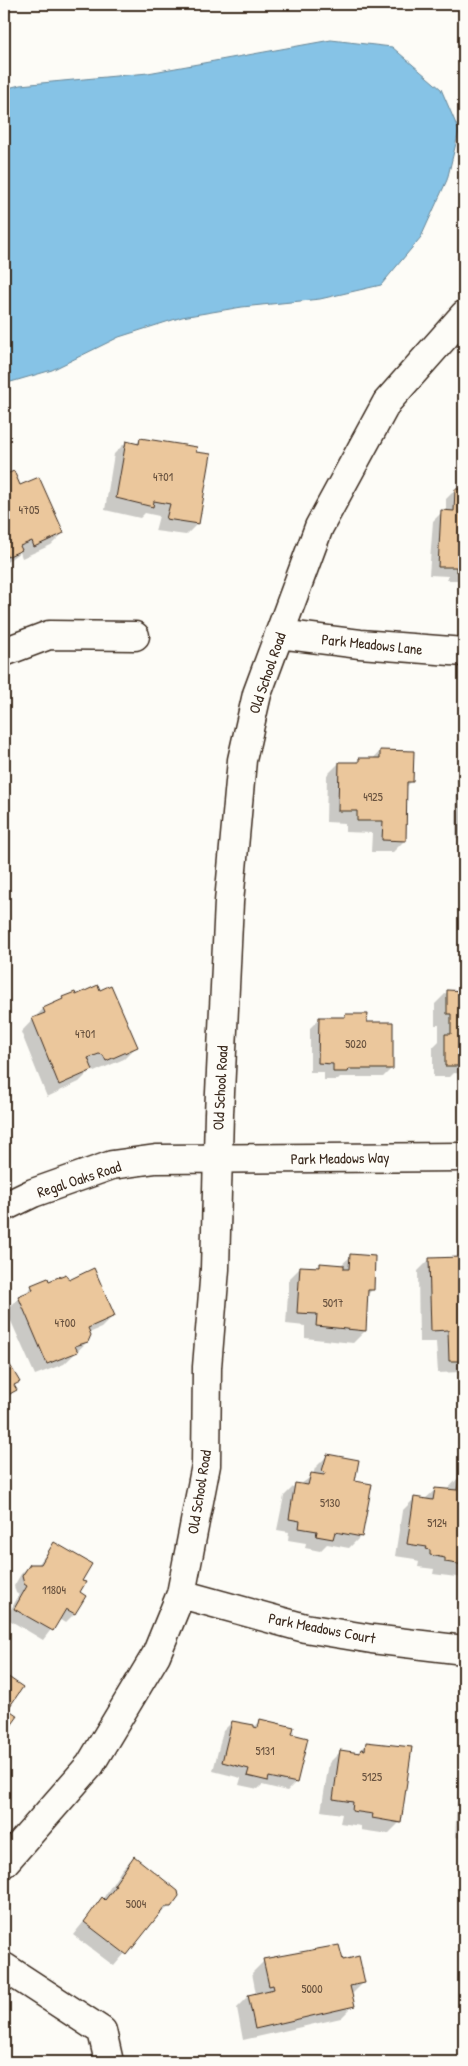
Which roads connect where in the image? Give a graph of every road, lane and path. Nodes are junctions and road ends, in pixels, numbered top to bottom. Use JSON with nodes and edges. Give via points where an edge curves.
{"nodes":[{"id":1,"x":464,"y":315,"type":"edge"},
{"id":2,"x":279,"y":634,"type":"junction"},
{"id":3,"x":135,"y":636,"type":"dead end"},
{"id":4,"x":4,"y":652,"type":"edge"},
{"id":5,"x":464,"y":652,"type":"edge"},
{"id":6,"x":464,"y":1156,"type":"edge"},
{"id":7,"x":216,"y":1159,"type":"junction"},
{"id":8,"x":4,"y":1207,"type":"edge"},
{"id":9,"x":181,"y":1594,"type":"junction"},
{"id":10,"x":464,"y":1650,"type":"edge"},
{"id":11,"x":4,"y":1863,"type":"edge"},
{"id":12,"x":4,"y":1967,"type":"edge"},
{"id":13,"x":109,"y":2062,"type":"edge"}],
"edges":[{"from":1,"to":2,"type":"street","name":"Old School Road","via":[[387,402],[318,527]]},
{"from":2,"to":5,"type":"street","name":"Park Meadows Lane"},
{"from":2,"to":7,"type":"street","name":"Old School Road","via":[[257,694],[242,760],[229,902]]},
{"from":3,"to":4,"type":"street","via":[[49,634]]},
{"from":6,"to":7,"type":"street","name":"Park Meadows Way"},
{"from":7,"to":8,"type":"street","name":"Regal Oaks Road","via":[[156,1159],[112,1165],[33,1193]]},
{"from":7,"to":9,"type":"street","name":"Old School Road","via":[[216,1259],[207,1367],[206,1465]]},
{"from":9,"to":10,"type":"street","name":"Park Meadows Court","via":[[305,1628]]},
{"from":9,"to":11,"type":"street","name":"Old School Road","via":[[156,1655],[90,1765]]},
{"from":12,"to":13,"type":"street","via":[[102,2031]]}]}
